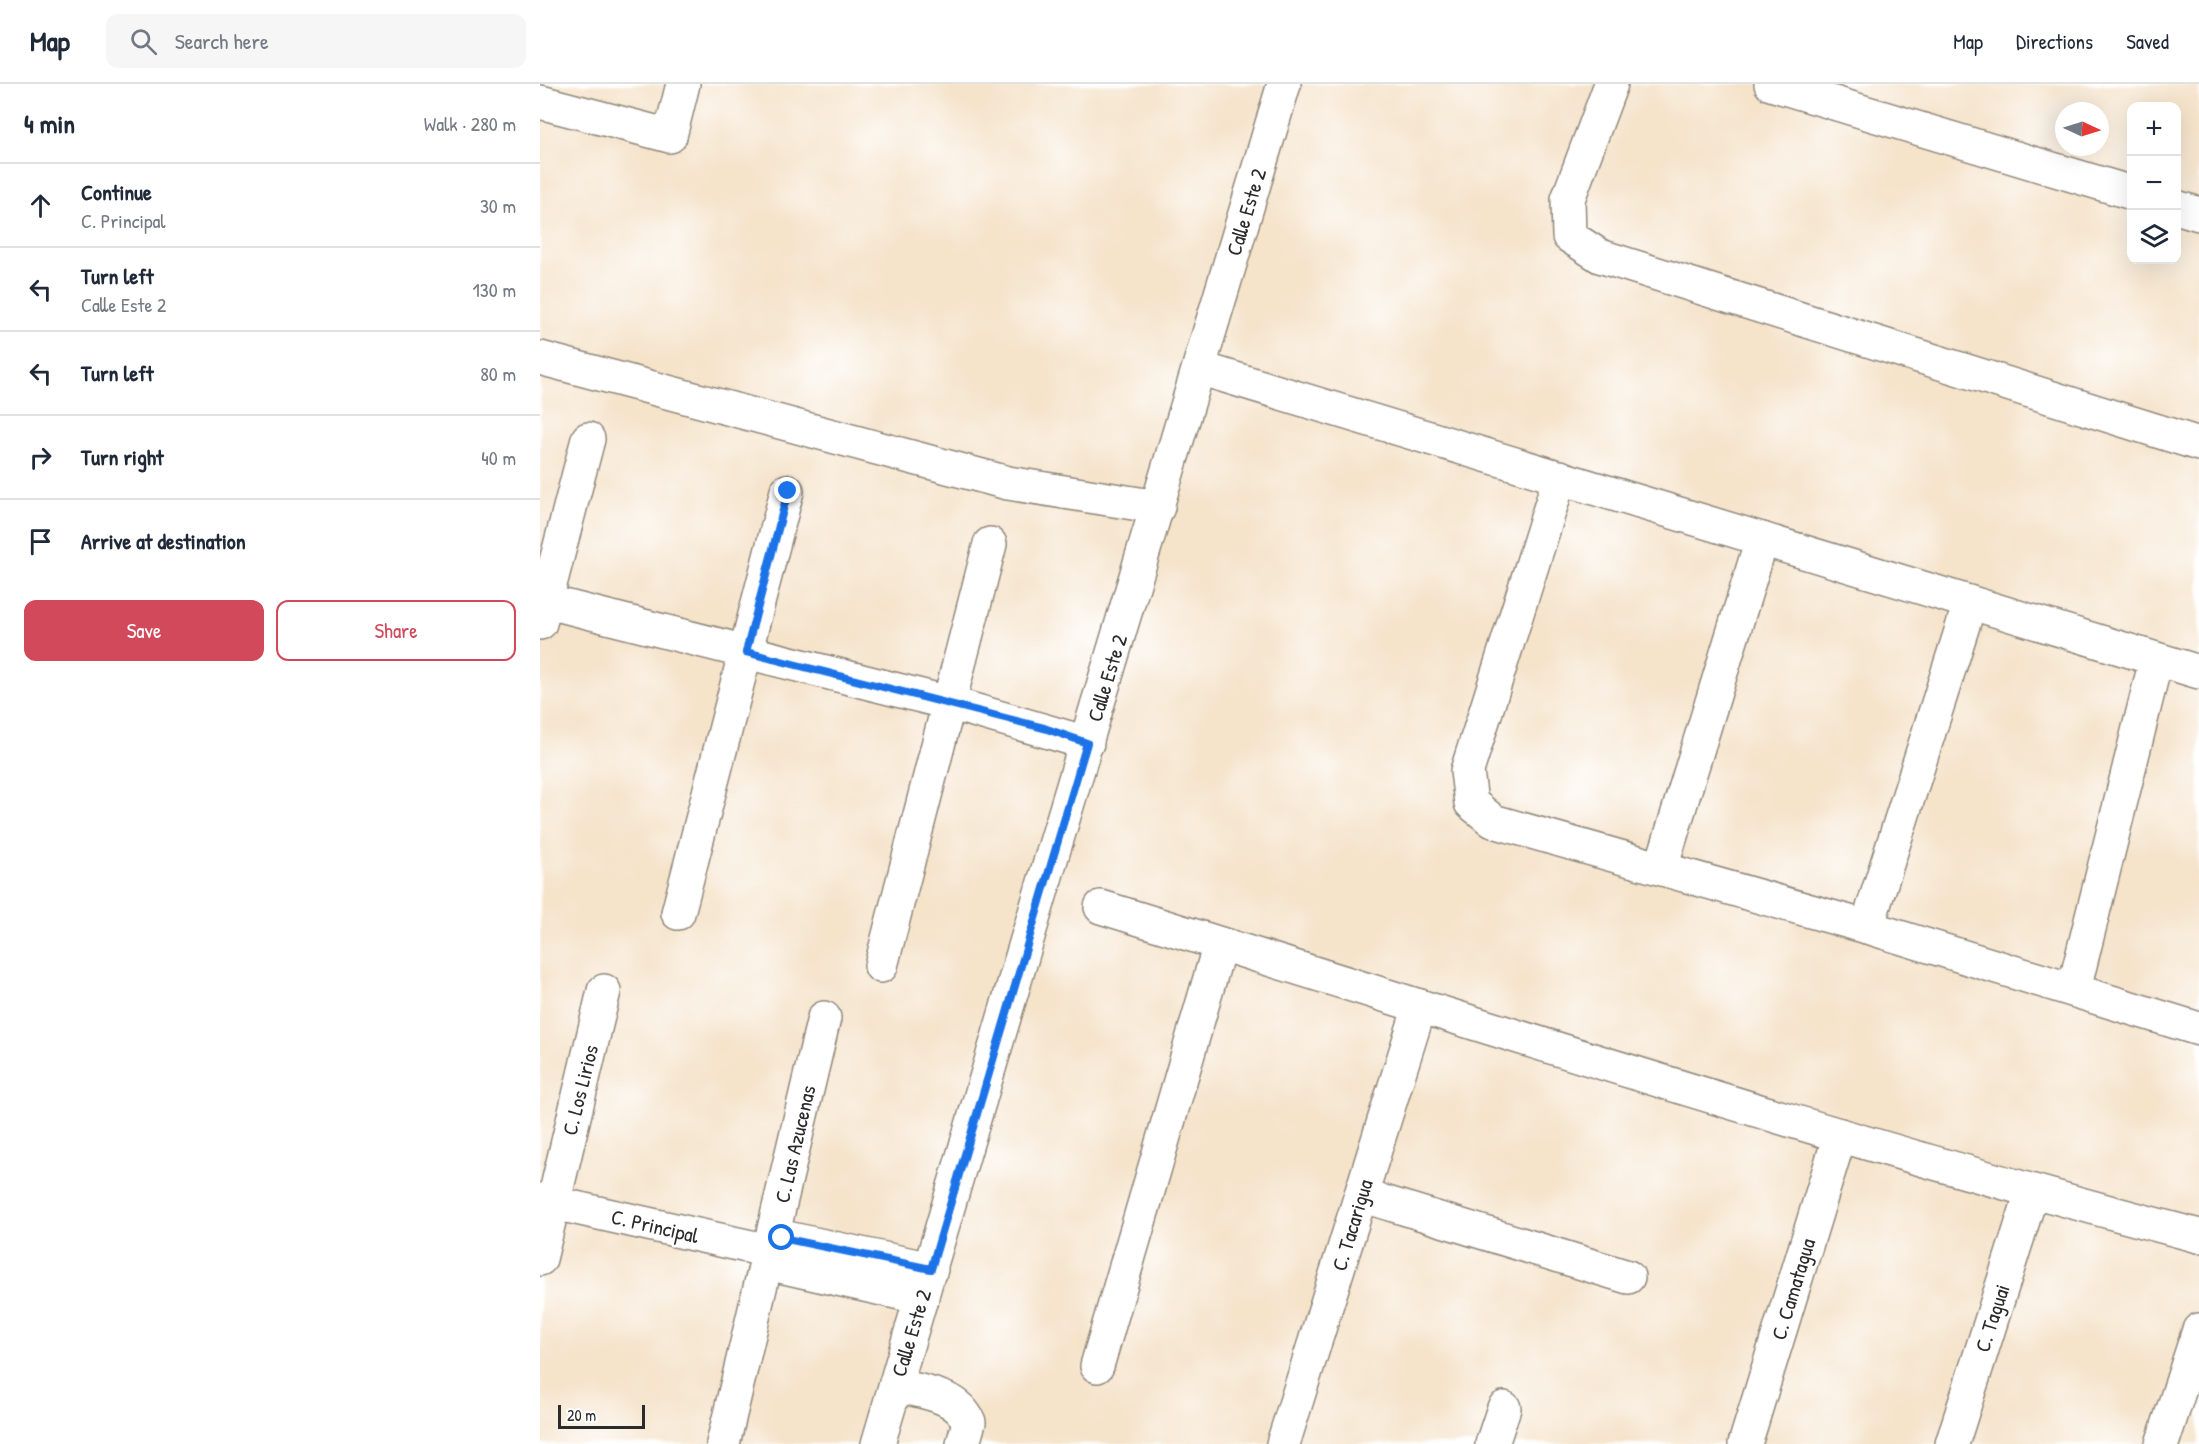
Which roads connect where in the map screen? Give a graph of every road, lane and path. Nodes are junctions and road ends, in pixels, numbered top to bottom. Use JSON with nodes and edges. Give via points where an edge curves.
{"nodes":[{"id":1,"x":683,"y":84,"type":"edge"},
{"id":2,"x":1284,"y":84,"type":"edge"},
{"id":3,"x":1611,"y":84,"type":"edge"},
{"id":4,"x":1771,"y":84,"type":"edge"},
{"id":5,"x":540,"y":102,"type":"edge"},
{"id":6,"x":2127,"y":192,"type":"edge"},
{"id":7,"x":2181,"y":209,"type":"edge"},
{"id":8,"x":2199,"y":214,"type":"edge"},
{"id":9,"x":540,"y":358,"type":"edge"},
{"id":10,"x":1199,"y":368,"type":"junction"},
{"id":11,"x":588,"y":439,"type":"dead end"},
{"id":12,"x":2199,"y":444,"type":"edge"},
{"id":13,"x":1560,"y":477,"type":"junction"},
{"id":14,"x":788,"y":491,"type":"dead end"},
{"id":15,"x":1158,"y":507,"type":"junction"},
{"id":16,"x":1762,"y":539,"type":"junction"},
{"id":17,"x":990,"y":544,"type":"dead end"},
{"id":18,"x":1970,"y":603,"type":"junction"},
{"id":19,"x":542,"y":608,"type":"edge"},
{"id":20,"x":746,"y":652,"type":"junction"},
{"id":21,"x":2156,"y":660,"type":"junction"},
{"id":22,"x":2199,"y":672,"type":"edge"},
{"id":23,"x":949,"y":703,"type":"junction"},
{"id":24,"x":1087,"y":743,"type":"junction"},
{"id":25,"x":1661,"y":868,"type":"junction"},
{"id":26,"x":1101,"y":907,"type":"dead end"},
{"id":27,"x":678,"y":913,"type":"dead end"},
{"id":28,"x":1867,"y":927,"type":"junction"},
{"id":29,"x":1220,"y":944,"type":"junction"},
{"id":30,"x":881,"y":966,"type":"dead end"},
{"id":31,"x":2074,"y":989,"type":"junction"},
{"id":32,"x":604,"y":991,"type":"dead end"},
{"id":33,"x":1420,"y":1006,"type":"junction"},
{"id":34,"x":824,"y":1018,"type":"dead end"},
{"id":35,"x":2199,"y":1029,"type":"edge"},
{"id":36,"x":1840,"y":1135,"type":"junction"},
{"id":37,"x":2032,"y":1192,"type":"junction"},
{"id":38,"x":1361,"y":1195,"type":"junction"},
{"id":39,"x":547,"y":1201,"type":"edge"},
{"id":40,"x":2199,"y":1236,"type":"edge"},
{"id":41,"x":769,"y":1251,"type":"junction"},
{"id":42,"x":540,"y":1259,"type":"edge"},
{"id":43,"x":1628,"y":1277,"type":"dead end"},
{"id":44,"x":926,"y":1283,"type":"junction"},
{"id":45,"x":2199,"y":1330,"type":"edge"},
{"id":46,"x":1097,"y":1366,"type":"dead end"},
{"id":47,"x":896,"y":1385,"type":"junction"},
{"id":48,"x":1504,"y":1408,"type":"dead end"},
{"id":49,"x":723,"y":1444,"type":"edge"},
{"id":50,"x":878,"y":1444,"type":"edge"},
{"id":51,"x":963,"y":1444,"type":"edge"},
{"id":52,"x":1283,"y":1444,"type":"edge"},
{"id":53,"x":1492,"y":1444,"type":"edge"},
{"id":54,"x":1745,"y":1444,"type":"edge"},
{"id":55,"x":1952,"y":1444,"type":"edge"},
{"id":56,"x":2162,"y":1444,"type":"edge"}],
"edges":[{"from":1,"to":5,"type":"street","via":[[670,136]]},
{"from":2,"to":10,"type":"street","name":"Calle Este 2"},
{"from":3,"to":12,"type":"street","via":[[1568,200],[1569,236],[1599,255]]},
{"from":4,"to":6,"type":"street"},
{"from":7,"to":8,"type":"street"},
{"from":9,"to":15,"type":"street","via":[[1008,483]]},
{"from":10,"to":13,"type":"street"},
{"from":10,"to":15,"type":"street","name":"Calle Este 2"},
{"from":11,"to":19,"type":"street"},
{"from":13,"to":16,"type":"street"},
{"from":13,"to":25,"type":"street","via":[[1467,771],[1471,803],[1493,821]]},
{"from":14,"to":20,"type":"street"},
{"from":15,"to":24,"type":"street","name":"Calle Este 2"},
{"from":16,"to":18,"type":"street"},
{"from":16,"to":25,"type":"street"},
{"from":17,"to":23,"type":"street"},
{"from":18,"to":21,"type":"street"},
{"from":18,"to":28,"type":"street"},
{"from":19,"to":20,"type":"street"},
{"from":20,"to":23,"type":"street"},
{"from":20,"to":27,"type":"street"},
{"from":21,"to":22,"type":"street"},
{"from":21,"to":31,"type":"street"},
{"from":23,"to":24,"type":"street"},
{"from":23,"to":30,"type":"street"},
{"from":24,"to":44,"type":"street","name":"Calle Este 2"},
{"from":25,"to":28,"type":"street"},
{"from":26,"to":29,"type":"street"},
{"from":28,"to":31,"type":"street"},
{"from":29,"to":33,"type":"street"},
{"from":29,"to":46,"type":"street"},
{"from":31,"to":35,"type":"street"},
{"from":32,"to":39,"type":"street","name":"C. Los Lirios"},
{"from":33,"to":36,"type":"street"},
{"from":33,"to":38,"type":"street","name":"C. Tacarigua"},
{"from":34,"to":41,"type":"street","name":"C. Las Azucenas"},
{"from":36,"to":37,"type":"street"},
{"from":36,"to":54,"type":"street","name":"C. Camatagua"},
{"from":37,"to":40,"type":"street"},
{"from":37,"to":55,"type":"street","name":"C. Taguai"},
{"from":38,"to":43,"type":"street"},
{"from":38,"to":52,"type":"street","name":"C. Tacarigua"},
{"from":39,"to":41,"type":"street","name":"C. Principal"},
{"from":39,"to":42,"type":"street","name":"C. Los Lirios"},
{"from":41,"to":44,"type":"street","via":[[782,1238]]},
{"from":41,"to":49,"type":"street","name":"C. Las Azucenas"},
{"from":44,"to":47,"type":"street","name":"Calle Este 2"},
{"from":45,"to":56,"type":"street"},
{"from":47,"to":50,"type":"street","name":"Calle Este 2"},
{"from":47,"to":51,"type":"street","via":[[951,1401],[963,1409],[969,1422]]},
{"from":48,"to":53,"type":"street"}]}
